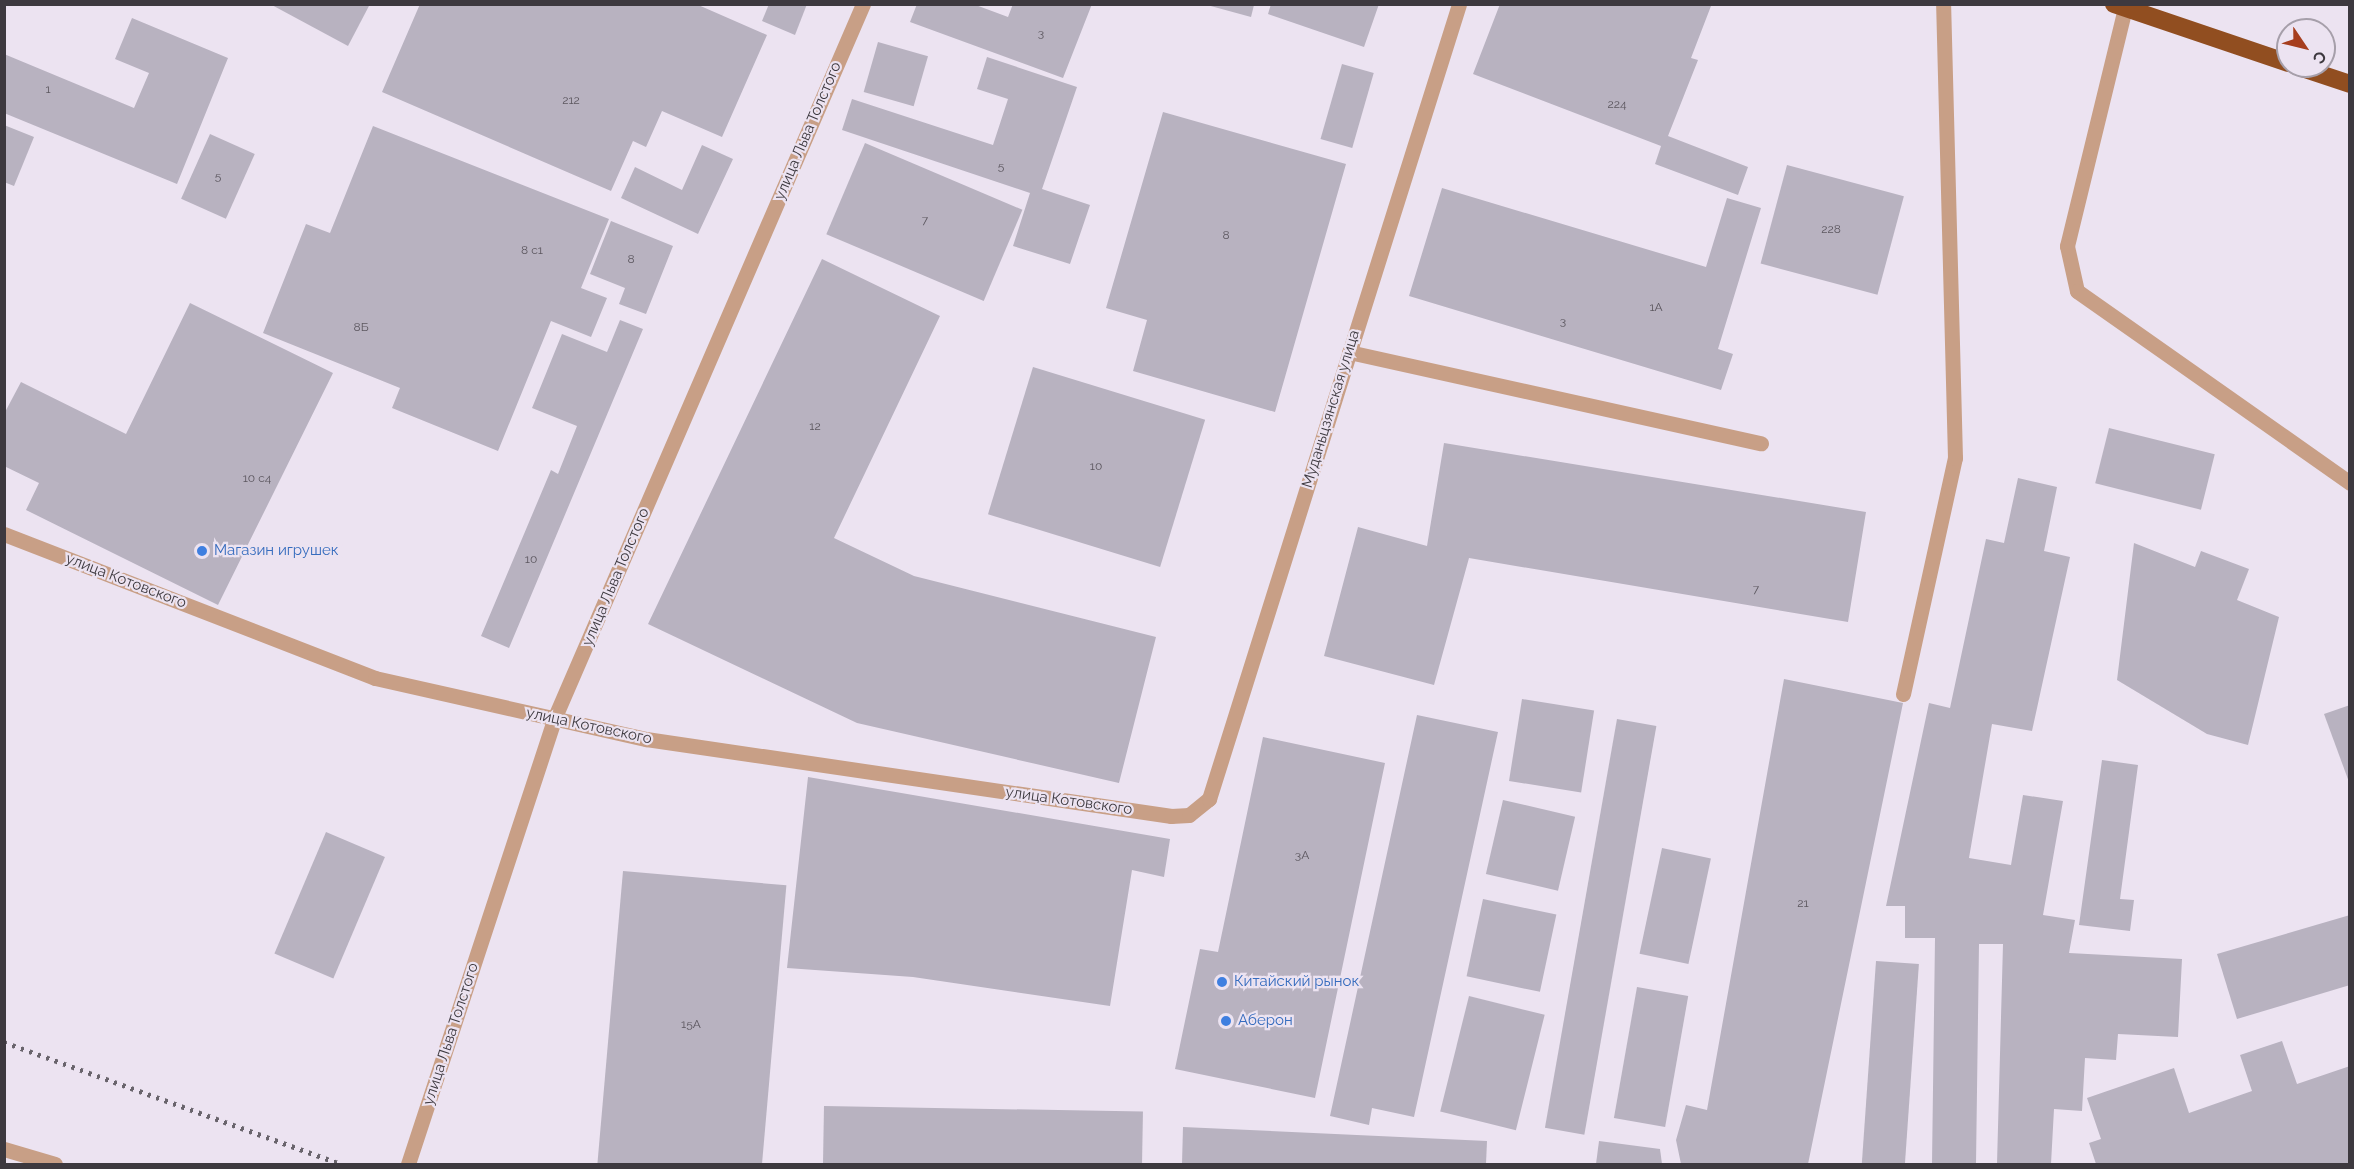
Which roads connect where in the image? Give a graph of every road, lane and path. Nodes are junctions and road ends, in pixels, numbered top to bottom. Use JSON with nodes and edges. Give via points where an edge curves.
{"nodes":[{"id":1,"x":863,"y":4,"type":"edge"},
{"id":2,"x":1459,"y":4,"type":"edge"},
{"id":3,"x":1943,"y":4,"type":"edge"},
{"id":4,"x":2120,"y":6,"type":"edge"},
{"id":5,"x":2276,"y":59,"type":"edge"},
{"id":6,"x":2331,"y":78,"type":"edge"},
{"id":7,"x":2349,"y":84,"type":"edge"},
{"id":8,"x":1349,"y":352,"type":"junction"},
{"id":9,"x":1761,"y":443,"type":"dead end"},
{"id":10,"x":2349,"y":483,"type":"edge"},
{"id":11,"x":4,"y":534,"type":"edge"},
{"id":12,"x":1903,"y":694,"type":"dead end"},
{"id":13,"x":554,"y":719,"type":"junction"},
{"id":14,"x":1197,"y":810,"type":"joint"},
{"id":15,"x":4,"y":1149,"type":"edge"},
{"id":16,"x":55,"y":1164,"type":"edge"},
{"id":17,"x":408,"y":1164,"type":"edge"}],
"edges":[{"from":1,"to":13,"type":"street","name":"улица Льва Толстого"},
{"from":2,"to":8,"type":"street","name":"Муданьцзянская улица"},
{"from":3,"to":12,"type":"street","via":[[1954,458]]},
{"from":4,"to":5,"type":"highway"},
{"from":4,"to":10,"type":"street","via":[[2067,246],[2077,291]]},
{"from":6,"to":7,"type":"highway"},
{"from":8,"to":9,"type":"street"},
{"from":8,"to":14,"type":"street","name":"Муданьцзянская улица","via":[[1209,799]]},
{"from":11,"to":13,"type":"street","name":"улица Котовского","via":[[375,678]]},
{"from":13,"to":14,"type":"street","name":"улица Котовского","via":[[646,739],[1171,816],[1189,815]]},
{"from":13,"to":17,"type":"street","name":"улица Льва Толстого"},
{"from":15,"to":16,"type":"street"}]}
